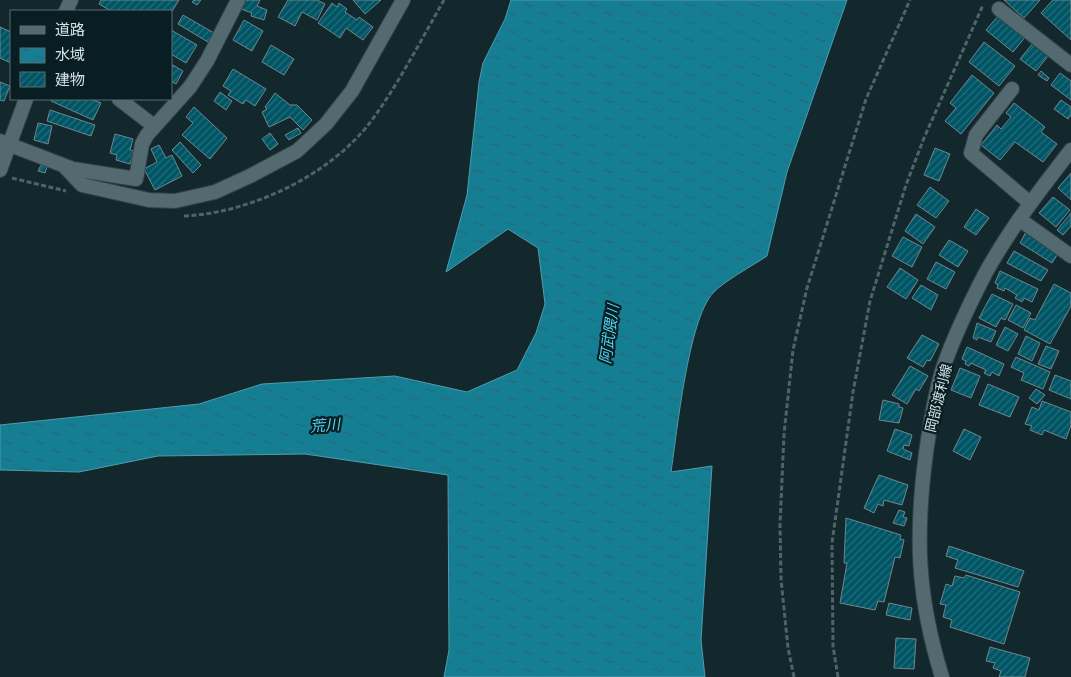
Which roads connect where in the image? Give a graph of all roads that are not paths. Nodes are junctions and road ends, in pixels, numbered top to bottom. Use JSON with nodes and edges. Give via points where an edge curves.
{"nodes":[{"id":1,"x":238,"y":0,"type":"edge"},
{"id":2,"x":402,"y":0,"type":"edge"},
{"id":3,"x":999,"y":9,"type":"dead end"},
{"id":4,"x":1071,"y":65,"type":"edge"},
{"id":5,"x":1012,"y":89,"type":"dead end"},
{"id":6,"x":25,"y":100,"type":"edge"},
{"id":7,"x":120,"y":100,"type":"edge"},
{"id":8,"x":154,"y":126,"type":"junction"},
{"id":9,"x":4,"y":142,"type":"edge"},
{"id":10,"x":1071,"y":150,"type":"edge"},
{"id":11,"x":64,"y":166,"type":"junction"},
{"id":12,"x":0,"y":170,"type":"edge"},
{"id":13,"x":1030,"y":203,"type":"junction"},
{"id":14,"x":1018,"y":219,"type":"junction"},
{"id":15,"x":1071,"y":256,"type":"edge"},
{"id":16,"x":942,"y":677,"type":"edge"}],
"edges":[{"from":1,"to":8,"type":"street","via":[[207,61]]},
{"from":2,"to":11,"type":"street","via":[[352,91],[326,124],[297,151],[250,176],[215,192],[175,201],[149,200],[82,185]]},
{"from":3,"to":4,"type":"street"},
{"from":5,"to":13,"type":"street","via":[[976,134],[971,153]]},
{"from":6,"to":9,"type":"street"},
{"from":7,"to":8,"type":"street"},
{"from":8,"to":11,"type":"street","via":[[142,144],[136,179]]},
{"from":9,"to":11,"type":"street"},
{"from":9,"to":12,"type":"street"},
{"from":10,"to":13,"type":"street","name":"岡部渡利線"},
{"from":13,"to":14,"type":"street","name":"岡部渡利線"},
{"from":14,"to":15,"type":"street"},
{"from":14,"to":16,"type":"street","name":"岡部渡利線","via":[[964,318],[943,370],[931,418],[919,516],[919,566],[925,611]]}]}
